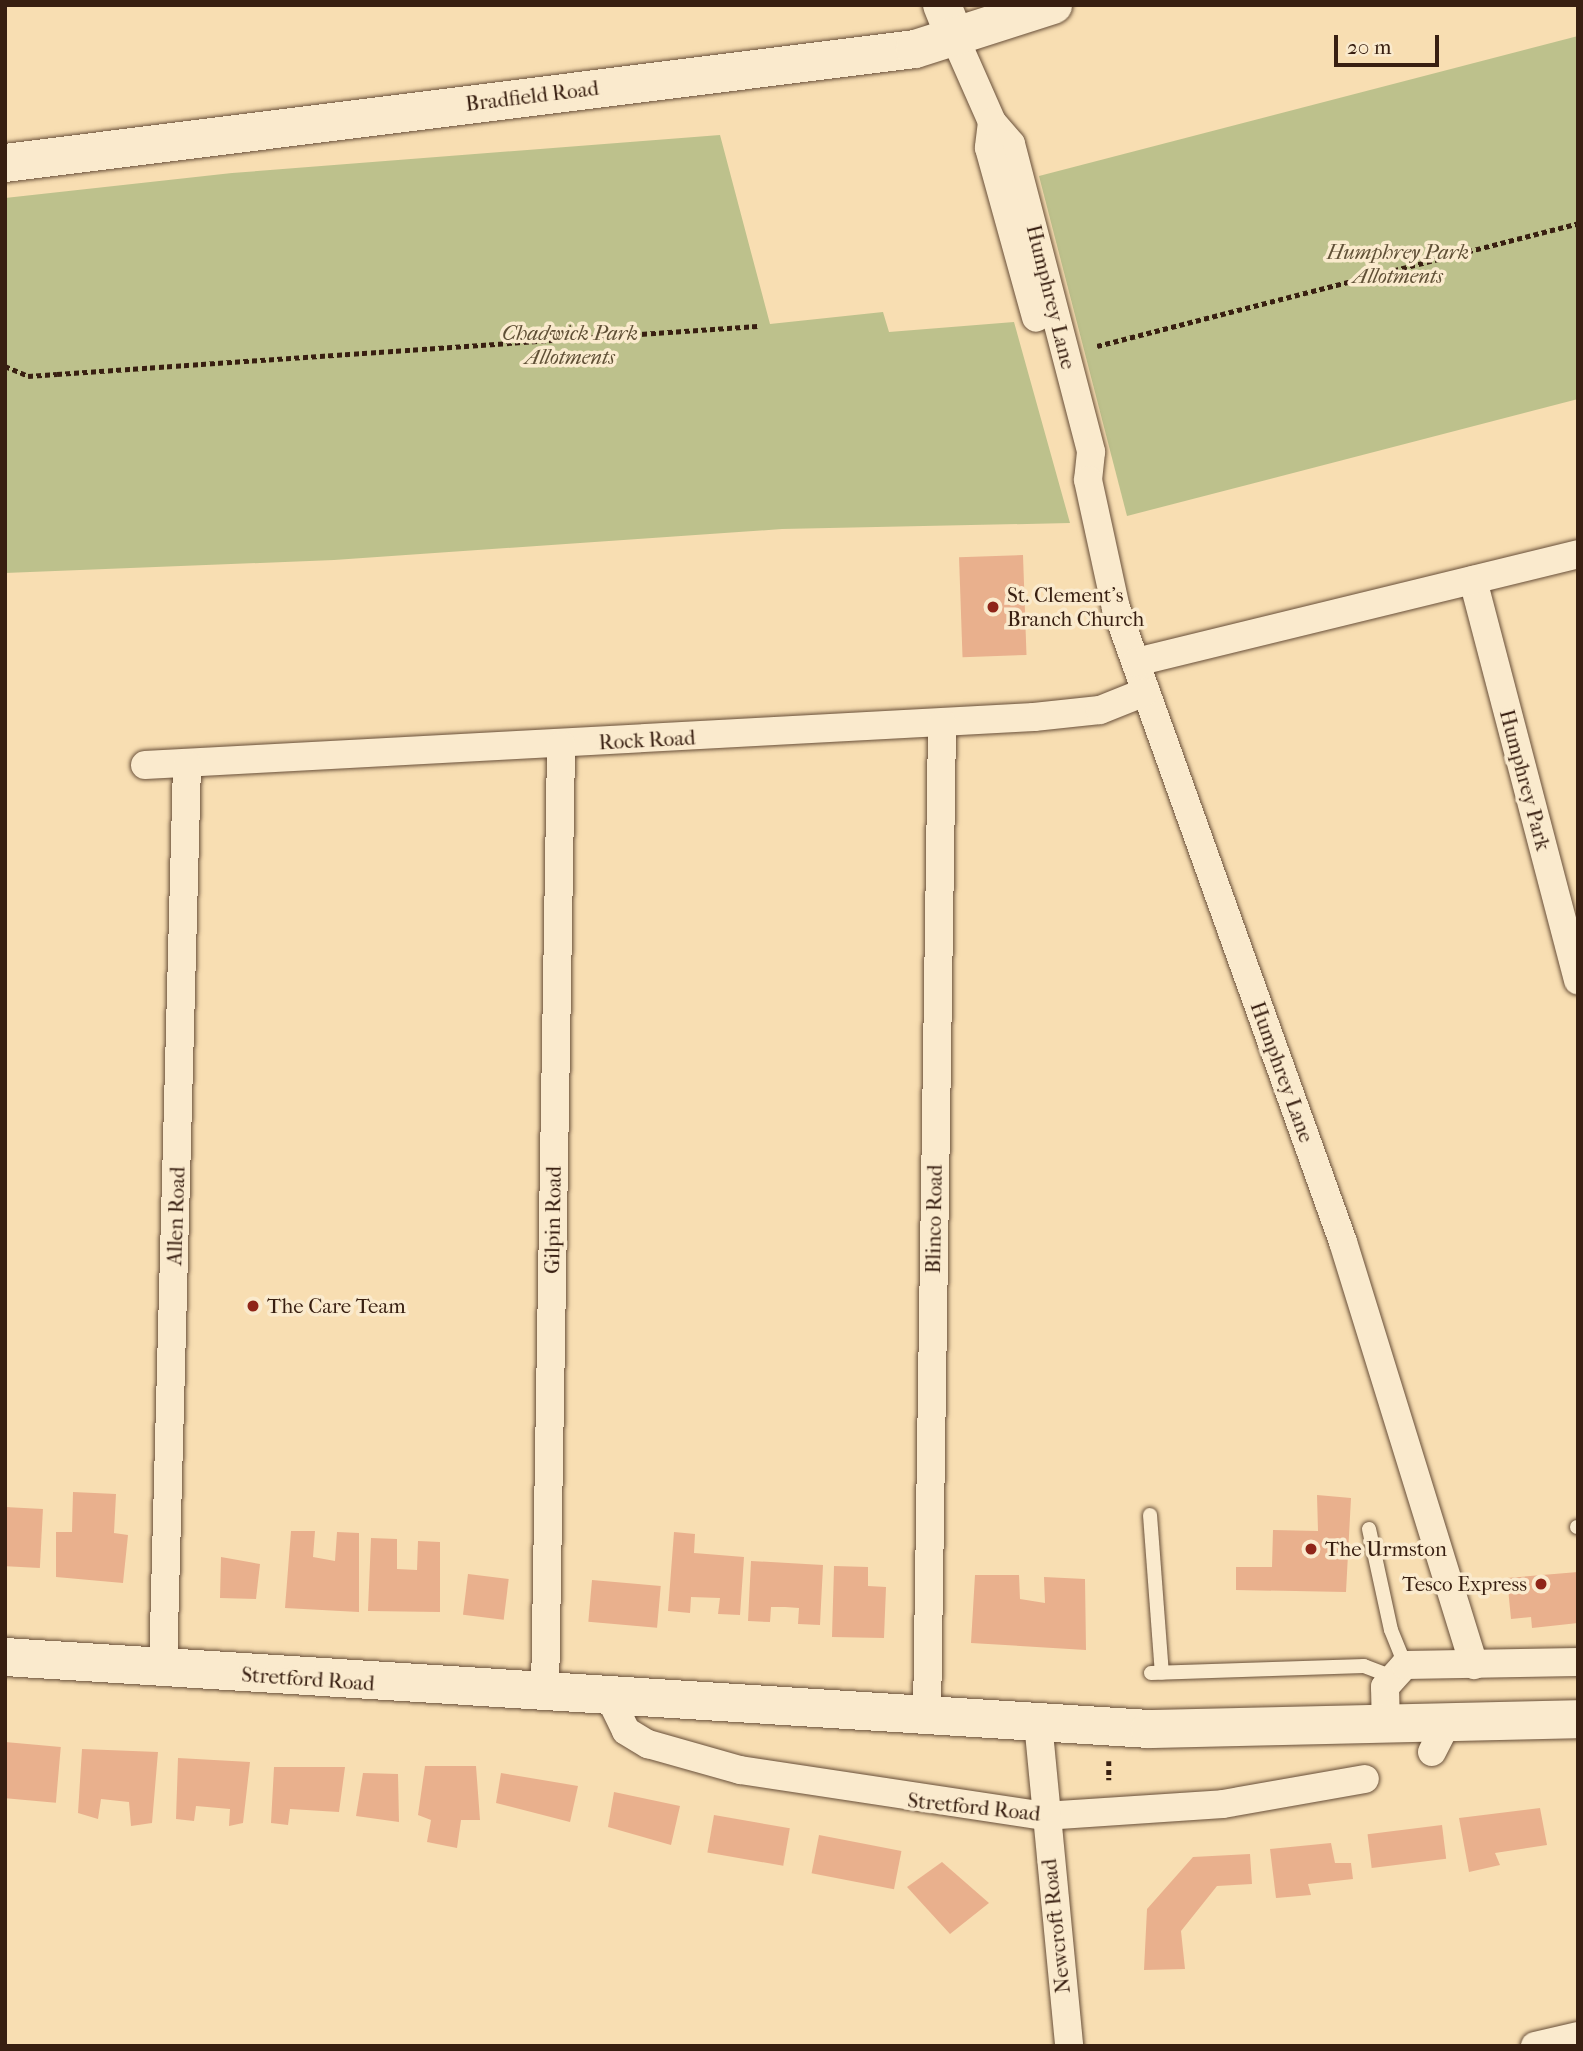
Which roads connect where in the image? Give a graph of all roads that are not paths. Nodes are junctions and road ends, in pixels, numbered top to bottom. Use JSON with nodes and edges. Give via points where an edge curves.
{"nodes":[{"id":1,"x":1053,"y":5,"type":"edge"},
{"id":2,"x":948,"y":22,"type":"edge"},
{"id":3,"x":992,"y":122,"type":"junction"},
{"id":4,"x":5,"y":163,"type":"edge"},
{"id":5,"x":1088,"y":480,"type":"junction"},
{"id":6,"x":1578,"y":554,"type":"edge"},
{"id":7,"x":1473,"y":580,"type":"junction"},
{"id":8,"x":1136,"y":662,"type":"junction"},
{"id":9,"x":1145,"y":692,"type":"junction"},
{"id":10,"x":942,"y":723,"type":"junction"},
{"id":11,"x":561,"y":745,"type":"junction"},
{"id":12,"x":187,"y":764,"type":"junction"},
{"id":13,"x":145,"y":765,"type":"dead end"},
{"id":14,"x":1578,"y":980,"type":"edge"},
{"id":15,"x":1150,"y":1515,"type":"dead end"},
{"id":16,"x":1370,"y":1529,"type":"dead end"},
{"id":17,"x":5,"y":1657,"type":"edge"},
{"id":18,"x":1578,"y":1662,"type":"edge"},
{"id":19,"x":1474,"y":1665,"type":"junction"},
{"id":20,"x":163,"y":1669,"type":"junction"},
{"id":21,"x":1397,"y":1670,"type":"junction"},
{"id":22,"x":545,"y":1694,"type":"junction"},
{"id":23,"x":611,"y":1700,"type":"junction"},
{"id":24,"x":927,"y":1715,"type":"junction"},
{"id":25,"x":1578,"y":1719,"type":"edge"},
{"id":26,"x":1038,"y":1722,"type":"junction"},
{"id":27,"x":1386,"y":1728,"type":"junction"},
{"id":28,"x":1365,"y":1779,"type":"dead end"},
{"id":29,"x":1044,"y":1816,"type":"junction"},
{"id":30,"x":1578,"y":2036,"type":"edge"},
{"id":31,"x":1069,"y":2046,"type":"edge"},
{"id":32,"x":1535,"y":2046,"type":"edge"}],
"edges":[{"from":1,"to":2,"type":"main road","name":"Bradfield Road"},
{"from":2,"to":3,"type":"street","name":"Humphrey Lane"},
{"from":2,"to":4,"type":"main road","name":"Bradfield Road","via":[[915,49]]},
{"from":3,"to":5,"type":"street","name":"Humphrey Lane","via":[[989,148],[1075,456]]},
{"from":3,"to":5,"type":"street","name":"Humphrey Lane","via":[[1011,144],[1091,452]]},
{"from":5,"to":8,"type":"street","name":"Humphrey Lane","via":[[1112,594]]},
{"from":6,"to":7,"type":"street"},
{"from":7,"to":8,"type":"street"},
{"from":7,"to":14,"type":"street","name":"Humphrey Park"},
{"from":8,"to":9,"type":"street","name":"Humphrey Lane"},
{"from":9,"to":10,"type":"street","name":"Rock Road","via":[[1100,710]]},
{"from":9,"to":19,"type":"street","name":"Humphrey Lane","via":[[1343,1242]]},
{"from":10,"to":11,"type":"street","name":"Rock Road"},
{"from":10,"to":24,"type":"street","name":"Blinco Road"},
{"from":11,"to":12,"type":"street","name":"Rock Road"},
{"from":11,"to":22,"type":"street","name":"Gilpin Road"},
{"from":12,"to":13,"type":"street","name":"Rock Road"},
{"from":12,"to":20,"type":"street","name":"Allen Road"},
{"from":15,"to":21,"type":"lane","via":[[1156,1673]]},
{"from":16,"to":21,"type":"lane"},
{"from":17,"to":20,"type":"main road","name":"Stretford Road"},
{"from":18,"to":19,"type":"street"},
{"from":19,"to":21,"type":"street"},
{"from":20,"to":22,"type":"main road","name":"Stretford Road"},
{"from":21,"to":27,"type":"street"},
{"from":22,"to":23,"type":"main road","name":"Stretford Road"},
{"from":23,"to":24,"type":"main road","name":"Stretford Road"},
{"from":23,"to":29,"type":"street","name":"Stretford Road","via":[[626,1731],[648,1744],[740,1770]]},
{"from":24,"to":26,"type":"main road","name":"Stretford Road"},
{"from":25,"to":27,"type":"main road","name":"Stretford Road","via":[[1439,1738]]},
{"from":26,"to":27,"type":"main road","name":"Stretford Road","via":[[1150,1729]]},
{"from":26,"to":29,"type":"street","name":"Newcroft Road"},
{"from":28,"to":29,"type":"street","name":"Stretford Road","via":[[1223,1804]]},
{"from":29,"to":31,"type":"street","name":"Newcroft Road"},
{"from":30,"to":32,"type":"street"}]}
